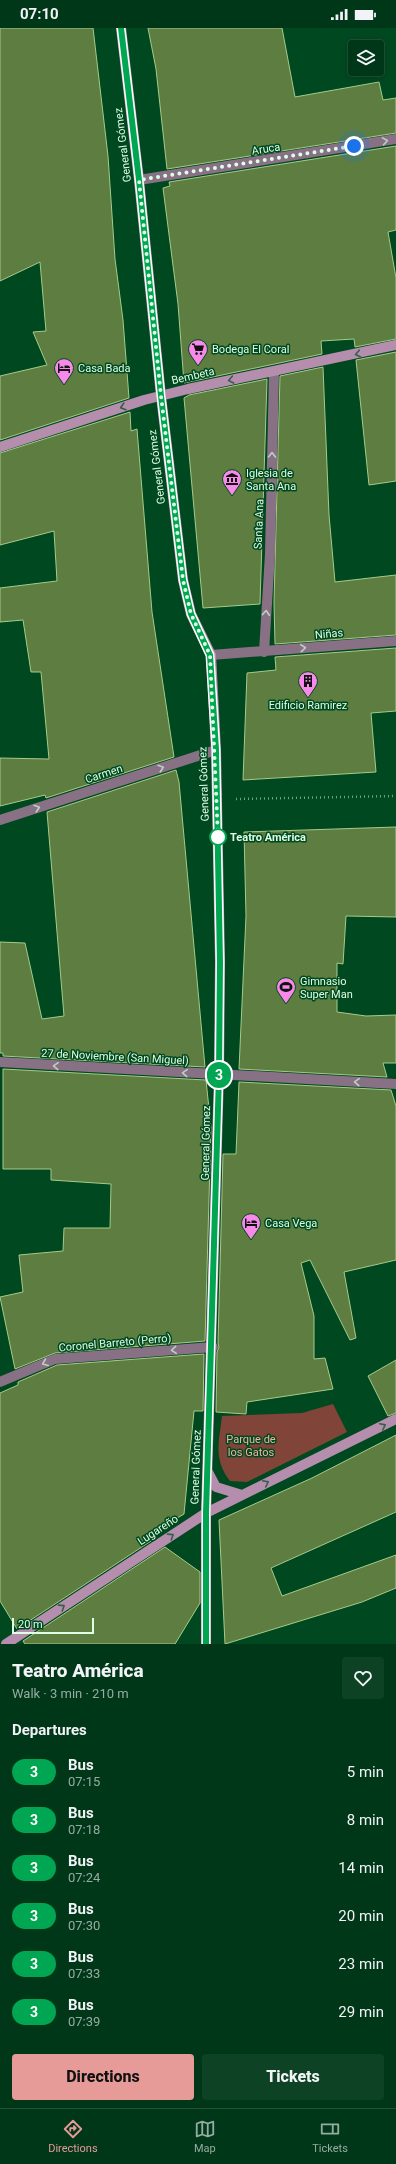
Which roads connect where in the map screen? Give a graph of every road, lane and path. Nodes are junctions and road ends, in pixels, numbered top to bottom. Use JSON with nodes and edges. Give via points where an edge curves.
{"nodes":[{"id":1,"x":121,"y":28,"type":"edge"},
{"id":2,"x":396,"y":139,"type":"edge"},
{"id":3,"x":139,"y":180,"type":"junction"},
{"id":4,"x":396,"y":345,"type":"edge"},
{"id":5,"x":274,"y":372,"type":"junction"},
{"id":6,"x":161,"y":396,"type":"junction"},
{"id":7,"x":0,"y":447,"type":"edge"},
{"id":8,"x":396,"y":641,"type":"edge"},
{"id":9,"x":264,"y":652,"type":"junction"},
{"id":10,"x":210,"y":655,"type":"junction"},
{"id":11,"x":216,"y":750,"type":"junction"},
{"id":12,"x":396,"y":796,"type":"edge"},
{"id":13,"x":217,"y":799,"type":"junction"},
{"id":14,"x":0,"y":820,"type":"edge"},
{"id":15,"x":0,"y":1062,"type":"edge"},
{"id":16,"x":219,"y":1075,"type":"junction"},
{"id":17,"x":396,"y":1084,"type":"edge"},
{"id":18,"x":213,"y":1347,"type":"junction"},
{"id":19,"x":0,"y":1382,"type":"edge"},
{"id":20,"x":396,"y":1419,"type":"edge"},
{"id":21,"x":208,"y":1472,"type":"junction"},
{"id":22,"x":242,"y":1496,"type":"junction"},
{"id":23,"x":206,"y":1513,"type":"junction"},
{"id":24,"x":6,"y":1644,"type":"edge"},
{"id":25,"x":206,"y":1644,"type":"edge"}],
"edges":[{"from":1,"to":3,"type":"main road","name":"General Gómez"},
{"from":3,"to":2,"type":"street","name":"Aruca","one_way":true},
{"from":3,"to":6,"type":"main road","name":"General Gómez"},
{"from":4,"to":5,"type":"main road","name":"Bembeta","one_way":true},
{"from":5,"to":6,"type":"main road","name":"Bembeta","one_way":true},
{"from":9,"to":5,"type":"street","name":"Santa Ana","one_way":true,"via":[[270,554]]},
{"from":6,"to":7,"type":"main road","name":"Bembeta","one_way":true},
{"from":6,"to":10,"type":"main road","name":"General Gómez","via":[[183,580],[191,614]]},
{"from":9,"to":8,"type":"street","name":"Niñas","one_way":true},
{"from":9,"to":10,"type":"street","name":"Niñas"},
{"from":10,"to":11,"type":"main road","name":"General Gómez"},
{"from":11,"to":13,"type":"main road","name":"General Gómez"},
{"from":14,"to":11,"type":"street","name":"Carmen","one_way":true},
{"from":12,"to":13,"type":"path"},
{"from":13,"to":16,"type":"main road","name":"General Gómez"},
{"from":16,"to":15,"type":"street","name":"27 de Noviembre (San Miguel)","one_way":true},
{"from":17,"to":16,"type":"street","name":"27 de Noviembre (San Miguel)","one_way":true},
{"from":16,"to":18,"type":"main road","name":"General Gómez"},
{"from":18,"to":19,"type":"street","name":"Coronel Barreto (Perro)","one_way":true,"via":[[55,1359]]},
{"from":18,"to":21,"type":"main road","name":"General Gómez"},
{"from":22,"to":20,"type":"main road","name":"Lugareño","one_way":true},
{"from":21,"to":22,"type":"main road","via":[[216,1487]]},
{"from":21,"to":23,"type":"main road","name":"General Gómez"},
{"from":22,"to":23,"type":"main road","name":"Lugareño"},
{"from":24,"to":23,"type":"main road","name":"Lugareño","one_way":true},
{"from":23,"to":25,"type":"main road","name":"General Gómez"}]}
